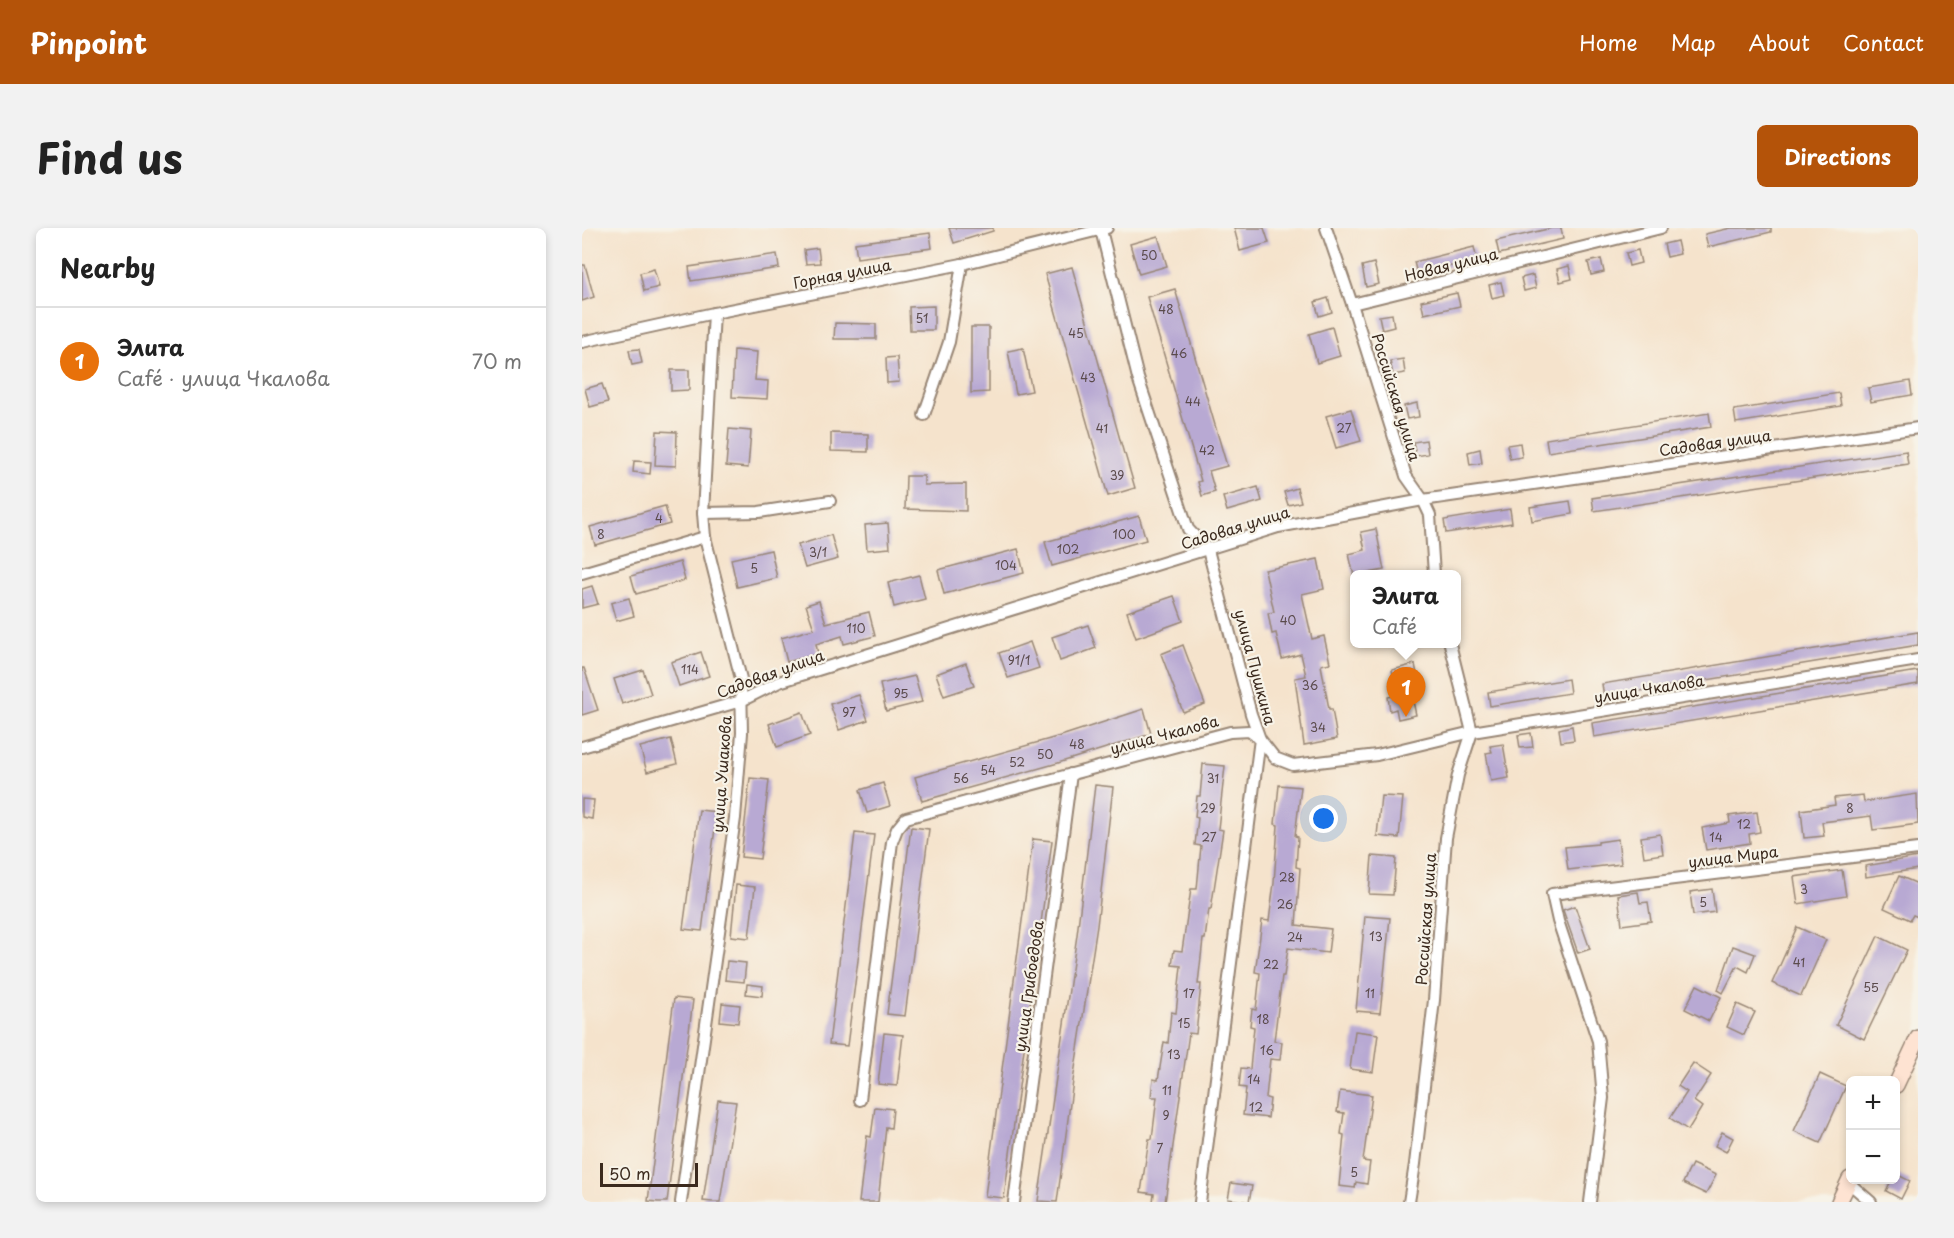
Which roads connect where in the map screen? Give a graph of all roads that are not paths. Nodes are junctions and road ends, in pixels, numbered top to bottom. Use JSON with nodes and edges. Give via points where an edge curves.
{"nodes":[{"id":1,"x":1326,"y":228,"type":"edge"},
{"id":2,"x":1661,"y":228,"type":"edge"},
{"id":3,"x":1104,"y":229,"type":"edge"},
{"id":4,"x":962,"y":264,"type":"junction"},
{"id":5,"x":1352,"y":304,"type":"junction"},
{"id":6,"x":714,"y":313,"type":"junction"},
{"id":7,"x":582,"y":342,"type":"edge"},
{"id":8,"x":924,"y":415,"type":"dead end"},
{"id":9,"x":1918,"y":428,"type":"edge"},
{"id":10,"x":1423,"y":500,"type":"junction"},
{"id":11,"x":830,"y":501,"type":"dead end"},
{"id":12,"x":703,"y":513,"type":"junction"},
{"id":13,"x":705,"y":537,"type":"junction"},
{"id":14,"x":1208,"y":550,"type":"junction"},
{"id":15,"x":1434,"y":570,"type":"edge"},
{"id":16,"x":582,"y":573,"type":"edge"},
{"id":17,"x":1451,"y":648,"type":"edge"},
{"id":18,"x":1918,"y":660,"type":"edge"},
{"id":19,"x":741,"y":701,"type":"junction"},
{"id":20,"x":1472,"y":732,"type":"junction"},
{"id":21,"x":1260,"y":739,"type":"junction"},
{"id":22,"x":582,"y":747,"type":"edge"},
{"id":23,"x":1071,"y":774,"type":"junction"},
{"id":24,"x":1918,"y":849,"type":"edge"},
{"id":25,"x":1918,"y":1038,"type":"edge"},
{"id":26,"x":1900,"y":1076,"type":"edge"},
{"id":27,"x":860,"y":1100,"type":"dead end"},
{"id":28,"x":1848,"y":1184,"type":"edge"},
{"id":29,"x":1853,"y":1184,"type":"edge"},
{"id":30,"x":681,"y":1202,"type":"edge"},
{"id":31,"x":1014,"y":1202,"type":"edge"},
{"id":32,"x":1200,"y":1202,"type":"edge"},
{"id":33,"x":1409,"y":1202,"type":"edge"},
{"id":34,"x":1590,"y":1202,"type":"edge"},
{"id":35,"x":1839,"y":1202,"type":"edge"},
{"id":36,"x":1871,"y":1202,"type":"edge"}],
"edges":[{"from":1,"to":5,"type":"street","name":"Российская улица"},
{"from":2,"to":5,"type":"street","name":"Новая улица"},
{"from":3,"to":4,"type":"street","name":"Горная улица"},
{"from":3,"to":14,"type":"street","name":"улица Пушкина","via":[[1138,378],[1188,529]]},
{"from":4,"to":6,"type":"street","name":"Горная улица"},
{"from":4,"to":8,"type":"street","via":[[949,342]]},
{"from":5,"to":10,"type":"street","name":"Российская улица","via":[[1406,476]]},
{"from":6,"to":7,"type":"street","name":"Горная улица"},
{"from":6,"to":12,"type":"street","name":"улица Ушакова"},
{"from":9,"to":10,"type":"street","name":"Садовая улица"},
{"from":10,"to":14,"type":"street","name":"Садовая улица","via":[[1278,527]]},
{"from":10,"to":15,"type":"street","name":"Российская улица","via":[[1430,515]]},
{"from":11,"to":12,"type":"street","via":[[759,512]]},
{"from":12,"to":13,"type":"street","name":"улица Ушакова"},
{"from":13,"to":16,"type":"street"},
{"from":13,"to":19,"type":"street","name":"улица Ушакова","via":[[741,679]]},
{"from":14,"to":19,"type":"street","name":"Садовая улица","via":[[780,682]]},
{"from":14,"to":21,"type":"street","name":"улица Пушкина"},
{"from":17,"to":20,"type":"street"},
{"from":18,"to":20,"type":"street","name":"улица Чкалова"},
{"from":19,"to":22,"type":"street","name":"Садовая улица"},
{"from":19,"to":30,"type":"street","name":"улица Ушакова","via":[[735,818]]},
{"from":20,"to":21,"type":"street","name":"улица Чкалова","via":[[1377,755],[1293,765],[1275,758]]},
{"from":20,"to":33,"type":"street","name":"Российская улица","via":[[1458,775],[1446,838],[1434,1000]]},
{"from":21,"to":23,"type":"street","name":"улица Чкалова","via":[[1249,731],[1230,732]]},
{"from":21,"to":32,"type":"street","name":"улица Пушкина"},
{"from":23,"to":27,"type":"street","name":"улица Чкалова","via":[[906,818],[897,829],[892,842]]},
{"from":23,"to":31,"type":"street","name":"улица Грибоедова"},
{"from":24,"to":34,"type":"street","name":"улица Мира","via":[[1552,894],[1599,1041],[1603,1098]]},
{"from":25,"to":26,"type":"main road"},
{"from":28,"to":35,"type":"main road"},
{"from":29,"to":36,"type":"street"}]}
